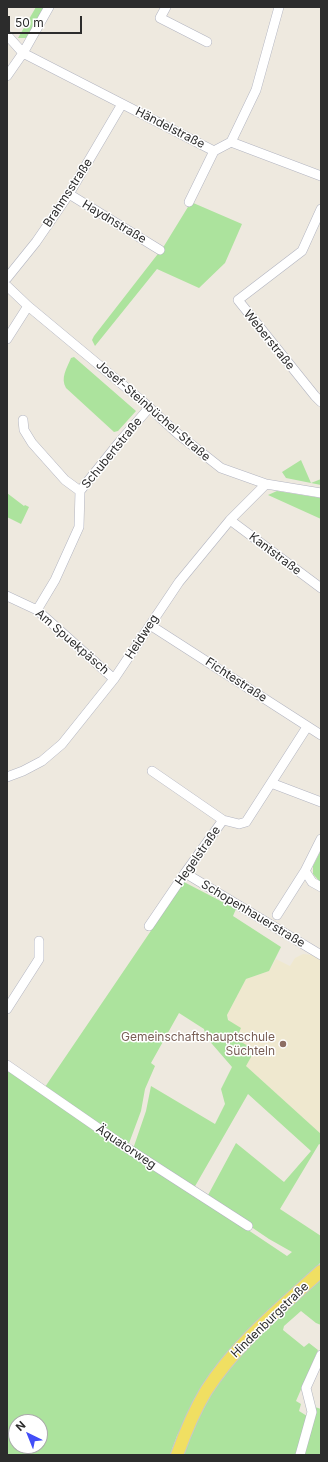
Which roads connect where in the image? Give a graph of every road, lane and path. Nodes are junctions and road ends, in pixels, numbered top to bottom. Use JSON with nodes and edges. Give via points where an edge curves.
{"nodes":[{"id":1,"x":49,"y":7,"type":"edge"},
{"id":2,"x":166,"y":7,"type":"edge"},
{"id":3,"x":279,"y":7,"type":"edge"},
{"id":4,"x":7,"y":35,"type":"edge"},
{"id":5,"x":207,"y":42,"type":"dead end"},
{"id":6,"x":23,"y":53,"type":"junction"},
{"id":7,"x":7,"y":76,"type":"edge"},
{"id":8,"x":122,"y":104,"type":"junction"},
{"id":9,"x":231,"y":142,"type":"junction"},
{"id":10,"x":214,"y":151,"type":"junction"},
{"id":11,"x":321,"y":176,"type":"edge"},
{"id":12,"x":69,"y":194,"type":"junction"},
{"id":13,"x":188,"y":202,"type":"dead end"},
{"id":14,"x":321,"y":210,"type":"edge"},
{"id":15,"x":160,"y":250,"type":"dead end"},
{"id":16,"x":7,"y":278,"type":"edge"},
{"id":17,"x":7,"y":286,"type":"edge"},
{"id":18,"x":28,"y":306,"type":"junction"},
{"id":19,"x":7,"y":339,"type":"edge"},
{"id":20,"x":321,"y":402,"type":"edge"},
{"id":21,"x":149,"y":408,"type":"junction"},
{"id":22,"x":23,"y":420,"type":"dead end"},
{"id":23,"x":266,"y":484,"type":"junction"},
{"id":24,"x":80,"y":491,"type":"junction"},
{"id":25,"x":321,"y":493,"type":"edge"},
{"id":26,"x":230,"y":520,"type":"junction"},
{"id":27,"x":321,"y":588,"type":"edge"},
{"id":28,"x":7,"y":596,"type":"edge"},
{"id":29,"x":37,"y":610,"type":"junction"},
{"id":30,"x":150,"y":625,"type":"junction"},
{"id":31,"x":114,"y":679,"type":"junction"},
{"id":32,"x":307,"y":727,"type":"junction"},
{"id":33,"x":321,"y":735,"type":"edge"},
{"id":34,"x":152,"y":771,"type":"dead end"},
{"id":35,"x":7,"y":777,"type":"edge"},
{"id":36,"x":271,"y":783,"type":"junction"},
{"id":37,"x":321,"y":802,"type":"edge"},
{"id":38,"x":223,"y":820,"type":"junction"},
{"id":39,"x":321,"y":839,"type":"edge"},
{"id":40,"x":305,"y":871,"type":"junction"},
{"id":41,"x":185,"y":873,"type":"junction"},
{"id":42,"x":321,"y":887,"type":"edge"},
{"id":43,"x":277,"y":915,"type":"dead end"},
{"id":44,"x":149,"y":926,"type":"dead end"},
{"id":45,"x":39,"y":942,"type":"dead end"},
{"id":46,"x":321,"y":955,"type":"edge"},
{"id":47,"x":7,"y":1009,"type":"edge"},
{"id":48,"x":7,"y":1065,"type":"edge"},
{"id":49,"x":248,"y":1226,"type":"dead end"},
{"id":50,"x":321,"y":1272,"type":"edge"},
{"id":51,"x":321,"y":1355,"type":"edge"},
{"id":52,"x":177,"y":1455,"type":"edge"},
{"id":53,"x":300,"y":1455,"type":"edge"}],
"edges":[{"from":1,"to":6,"type":"street"},
{"from":2,"to":5,"type":"street","via":[[160,18]]},
{"from":3,"to":9,"type":"street","via":[[256,90]]},
{"from":4,"to":6,"type":"street"},
{"from":6,"to":7,"type":"street"},
{"from":6,"to":8,"type":"street","name":"Händelstraße"},
{"from":8,"to":10,"type":"street","name":"Händelstraße"},
{"from":8,"to":12,"type":"street","name":"Brahmsstraße"},
{"from":9,"to":10,"type":"street","name":"Händelstraße"},
{"from":9,"to":11,"type":"street"},
{"from":10,"to":13,"type":"street"},
{"from":12,"to":15,"type":"street","name":"Haydnstraße"},
{"from":12,"to":16,"type":"street","name":"Brahmsstraße"},
{"from":14,"to":20,"type":"street","name":"Weberstraße","via":[[302,251],[238,300]]},
{"from":17,"to":18,"type":"street","name":"Josef-Steinbüchel-Straße"},
{"from":18,"to":19,"type":"street"},
{"from":18,"to":21,"type":"street","name":"Josef-Steinbüchel-Straße"},
{"from":21,"to":23,"type":"street","name":"Josef-Steinbüchel-Straße","via":[[221,468]]},
{"from":21,"to":24,"type":"street","name":"Schubertstraße"},
{"from":22,"to":24,"type":"street","via":[[24,430],[32,443],[65,480]]},
{"from":23,"to":25,"type":"street","name":"Josef-Steinbüchel-Straße"},
{"from":23,"to":26,"type":"street","name":"Heidweg"},
{"from":24,"to":29,"type":"street","name":"Schubertstraße","via":[[79,527]]},
{"from":26,"to":27,"type":"street","name":"Kantstraße"},
{"from":26,"to":30,"type":"street","name":"Heidweg","via":[[179,582]]},
{"from":28,"to":29,"type":"street","name":"Am Spuekpäsch"},
{"from":29,"to":31,"type":"street","name":"Am Spuekpäsch"},
{"from":30,"to":31,"type":"street","name":"Heidweg"},
{"from":30,"to":32,"type":"street","name":"Fichtestraße"},
{"from":31,"to":35,"type":"street","name":"Heidweg","via":[[62,744],[42,761]]},
{"from":32,"to":33,"type":"street","name":"Fichtestraße"},
{"from":32,"to":36,"type":"street","name":"Hegelstraße"},
{"from":34,"to":38,"type":"street"},
{"from":36,"to":37,"type":"street"},
{"from":36,"to":38,"type":"street","name":"Hegelstraße","via":[[246,822],[239,824]]},
{"from":38,"to":41,"type":"street","name":"Hegelstraße"},
{"from":39,"to":40,"type":"street"},
{"from":40,"to":42,"type":"street","via":[[312,882]]},
{"from":40,"to":43,"type":"street"},
{"from":41,"to":44,"type":"street","name":"Hegelstraße"},
{"from":41,"to":46,"type":"street","name":"Schopenhauerstraße"},
{"from":45,"to":47,"type":"street","via":[[39,959]]},
{"from":48,"to":49,"type":"street","name":"Äquatorweg","via":[[127,1148]]},
{"from":50,"to":52,"type":"main road","name":"Hindenburgstraße","via":[[236,1351],[206,1390],[193,1414]]},
{"from":51,"to":53,"type":"street","via":[[306,1388],[312,1412]]}]}
